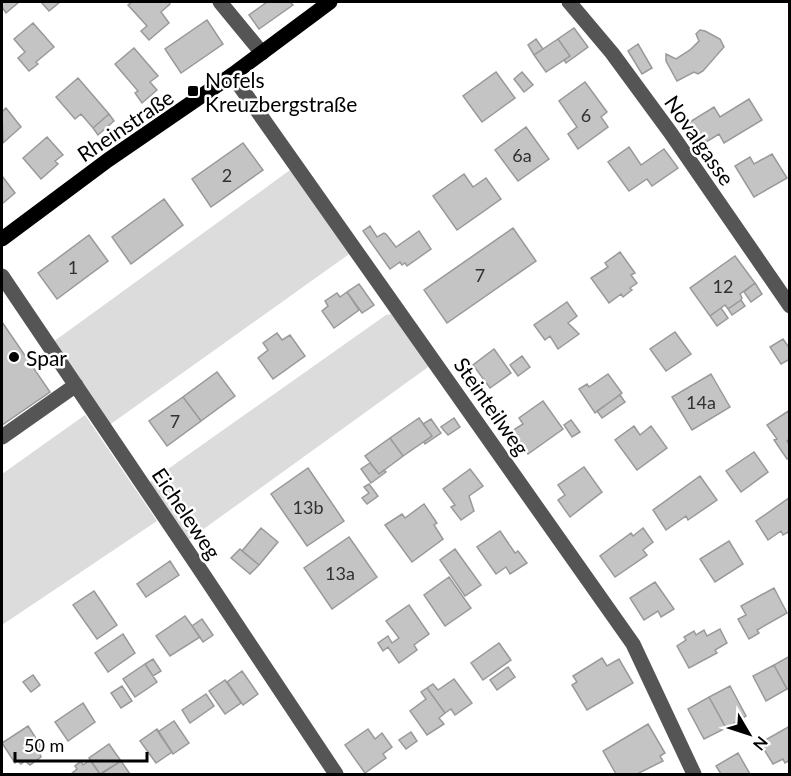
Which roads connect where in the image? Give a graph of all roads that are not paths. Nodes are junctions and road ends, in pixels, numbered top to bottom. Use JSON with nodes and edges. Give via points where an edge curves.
{"nodes":[{"id":1,"x":220,"y":2,"type":"edge"},
{"id":2,"x":330,"y":2,"type":"edge"},
{"id":3,"x":569,"y":2,"type":"edge"},
{"id":4,"x":262,"y":52,"type":"junction"},
{"id":5,"x":232,"y":75,"type":"junction"},
{"id":6,"x":2,"y":238,"type":"edge"},
{"id":7,"x":2,"y":276,"type":"edge"},
{"id":8,"x":789,"y":306,"type":"edge"},
{"id":9,"x":76,"y":385,"type":"junction"},
{"id":10,"x":2,"y":436,"type":"edge"},
{"id":11,"x":336,"y":774,"type":"edge"},
{"id":12,"x":694,"y":774,"type":"edge"}],
"edges":[{"from":1,"to":4,"type":"street"},
{"from":2,"to":4,"type":"main road","name":"Rheinstraße"},
{"from":3,"to":8,"type":"street","name":"Novalgasse","via":[[670,132]]},
{"from":4,"to":5,"type":"main road","name":"Rheinstraße"},
{"from":5,"to":6,"type":"main road","name":"Rheinstraße"},
{"from":5,"to":12,"type":"street","name":"Steinteilweg","via":[[633,644]]},
{"from":7,"to":9,"type":"street","name":"Eicheleweg"},
{"from":9,"to":10,"type":"street"},
{"from":9,"to":11,"type":"street","name":"Eicheleweg"}]}
